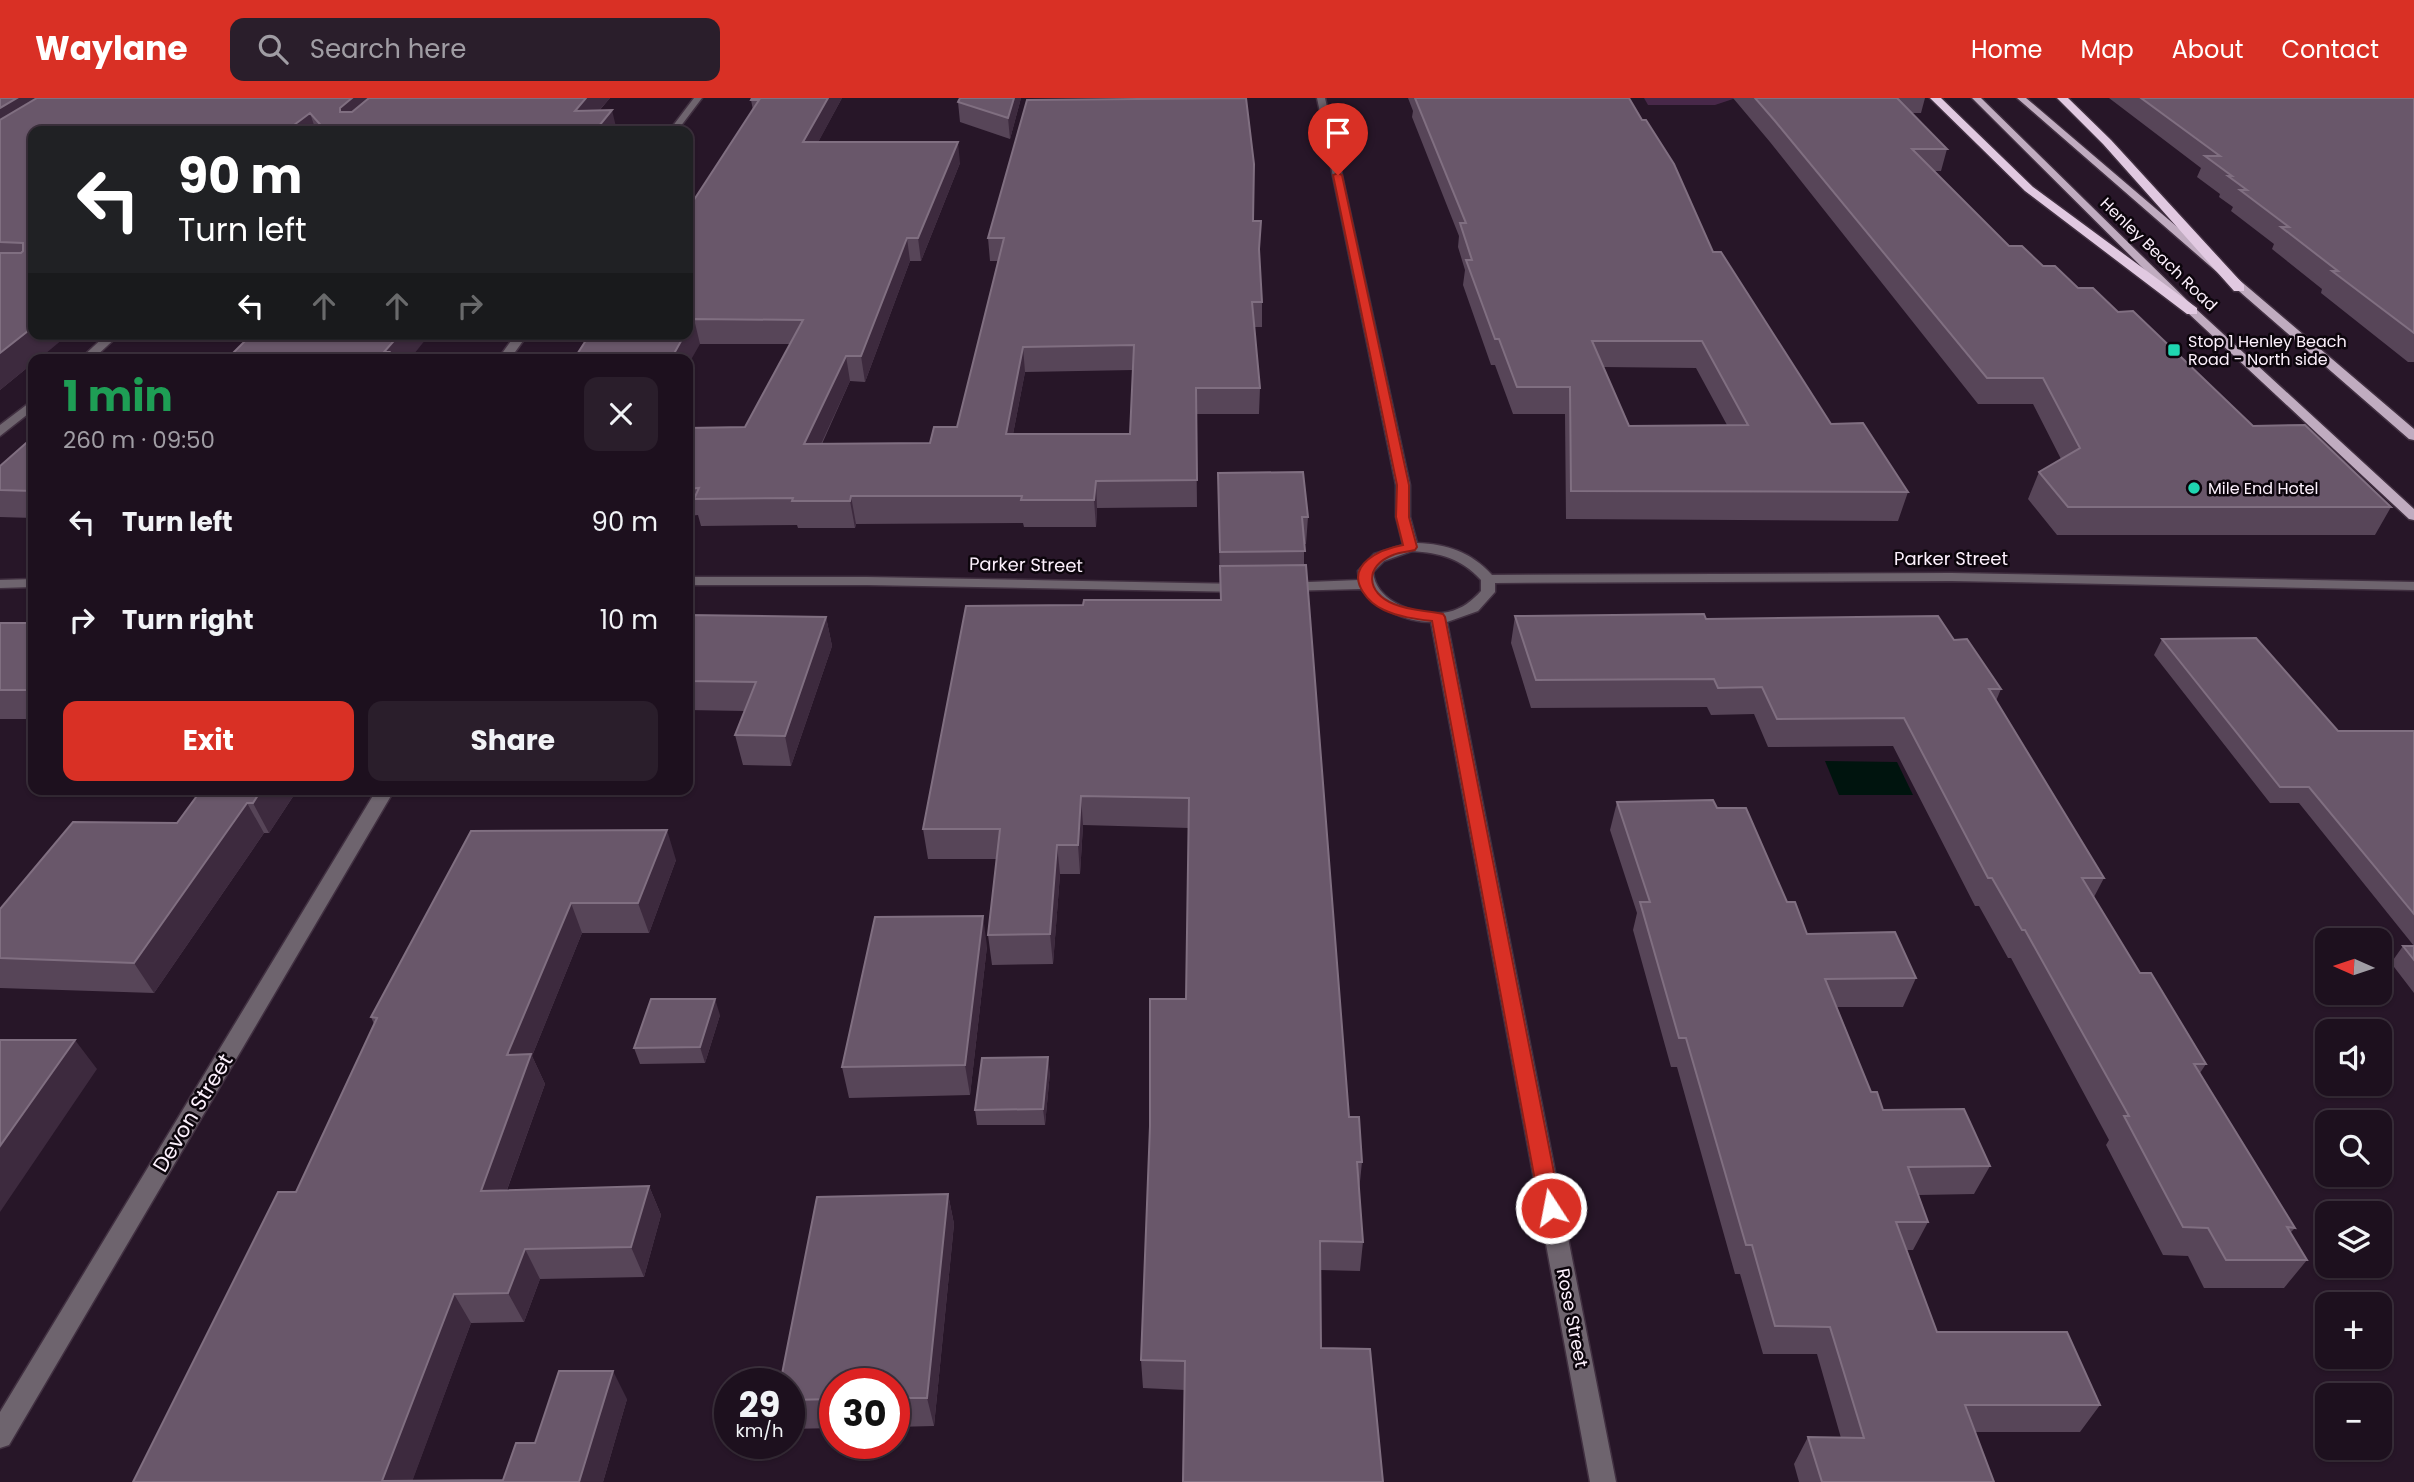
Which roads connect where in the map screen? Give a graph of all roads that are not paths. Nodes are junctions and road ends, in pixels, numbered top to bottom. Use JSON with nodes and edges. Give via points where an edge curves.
{"nodes":[{"id":1,"x":698,"y":98,"type":"edge"},
{"id":2,"x":1321,"y":98,"type":"edge"},
{"id":3,"x":1935,"y":98,"type":"edge"},
{"id":4,"x":1976,"y":98,"type":"edge"},
{"id":5,"x":2021,"y":98,"type":"edge"},
{"id":6,"x":2062,"y":98,"type":"edge"},
{"id":7,"x":677,"y":126,"type":"edge"},
{"id":8,"x":2239,"y":288,"type":"junction"},
{"id":9,"x":2192,"y":312,"type":"junction"},
{"id":10,"x":107,"y":340,"type":"edge"},
{"id":11,"x":92,"y":354,"type":"edge"},
{"id":12,"x":28,"y":408,"type":"edge"},
{"id":13,"x":0,"y":432,"type":"edge"},
{"id":14,"x":2414,"y":436,"type":"edge"},
{"id":15,"x":2414,"y":516,"type":"edge"},
{"id":16,"x":1410,"y":547,"type":"junction"},
{"id":17,"x":1488,"y":579,"type":"junction"},
{"id":18,"x":693,"y":581,"type":"edge"},
{"id":19,"x":28,"y":583,"type":"edge"},
{"id":20,"x":0,"y":584,"type":"edge"},
{"id":21,"x":1364,"y":584,"type":"junction"},
{"id":22,"x":2414,"y":586,"type":"edge"},
{"id":23,"x":1438,"y":617,"type":"junction"},
{"id":24,"x":382,"y":795,"type":"edge"},
{"id":25,"x":0,"y":1436,"type":"edge"},
{"id":26,"x":1603,"y":1482,"type":"edge"}],
"edges":[{"from":1,"to":7,"type":"street"},
{"from":2,"to":16,"type":"street","via":[[1403,485],[1403,517]]},
{"from":3,"to":9,"type":"highway","via":[[2040,198]]},
{"from":4,"to":9,"type":"main road","name":"Henley Beach Road"},
{"from":5,"to":8,"type":"main road","name":"Henley Beach Road"},
{"from":6,"to":8,"type":"highway"},
{"from":8,"to":14,"type":"main road","name":"Henley Beach Road"},
{"from":9,"to":15,"type":"main road","name":"Henley Beach Road"},
{"from":10,"to":11,"type":"street"},
{"from":12,"to":13,"type":"street"},
{"from":16,"to":17,"type":"street","via":[[1456,553],[1475,562]]},
{"from":16,"to":21,"type":"street","via":[[1390,551],[1371,563]]},
{"from":17,"to":22,"type":"street","name":"Parker Street","via":[[1951,578]]},
{"from":17,"to":23,"type":"street","via":[[1488,592],[1473,608]]},
{"from":18,"to":21,"type":"street","name":"Parker Street","via":[[1250,588]]},
{"from":19,"to":20,"type":"street"},
{"from":21,"to":23,"type":"street","via":[[1387,606]]},
{"from":23,"to":26,"type":"street","name":"Rose Street"},
{"from":24,"to":25,"type":"street","name":"Devon Street"}]}
